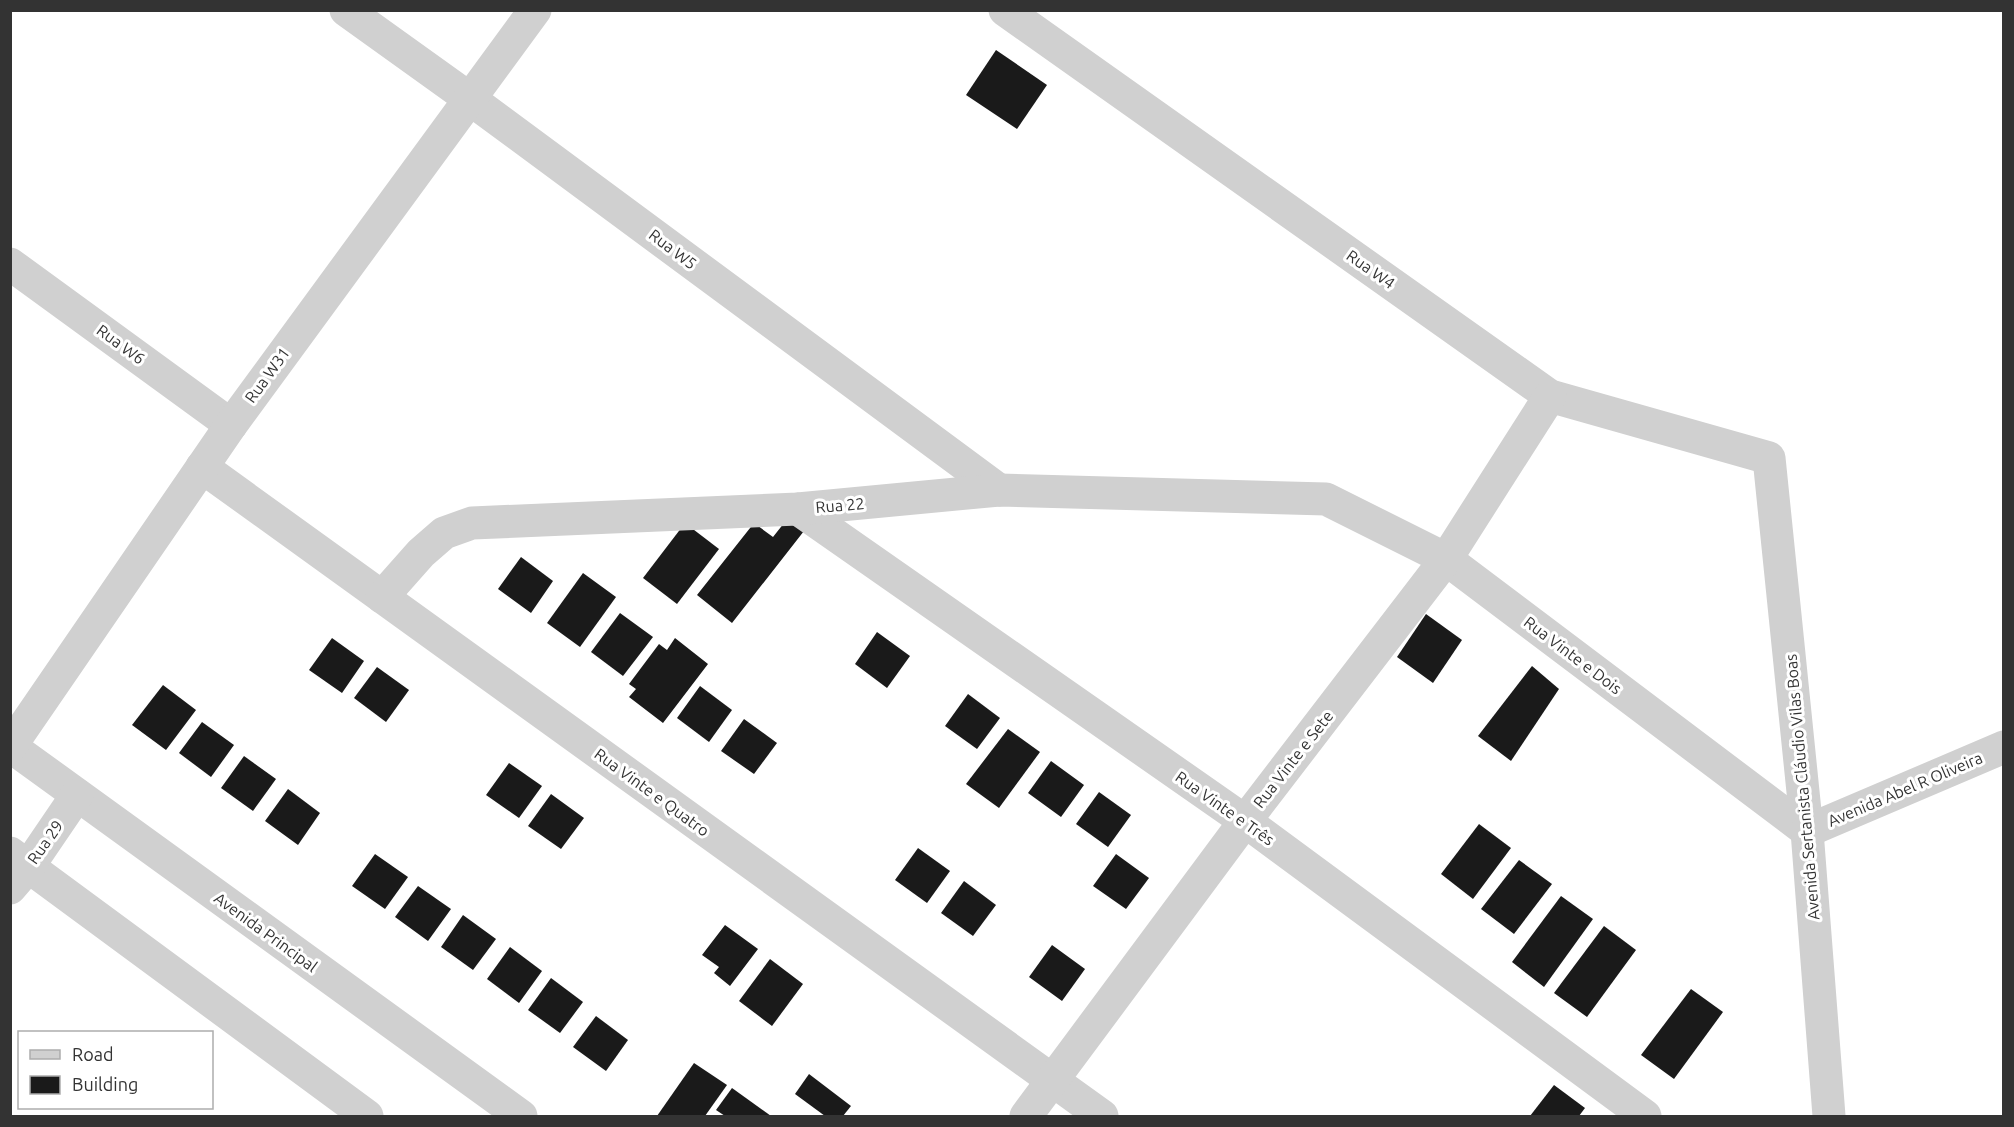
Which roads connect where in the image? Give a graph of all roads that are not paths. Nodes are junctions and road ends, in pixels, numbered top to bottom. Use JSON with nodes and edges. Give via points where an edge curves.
{"nodes":[{"id":1,"x":346,"y":10,"type":"edge"},
{"id":2,"x":535,"y":10,"type":"edge"},
{"id":3,"x":1005,"y":10,"type":"edge"},
{"id":4,"x":470,"y":99,"type":"junction"},
{"id":5,"x":10,"y":264,"type":"edge"},
{"id":6,"x":1551,"y":396,"type":"junction"},
{"id":7,"x":231,"y":425,"type":"junction"},
{"id":8,"x":1769,"y":458,"type":"joint"},
{"id":9,"x":202,"y":467,"type":"junction"},
{"id":10,"x":999,"y":490,"type":"junction"},
{"id":11,"x":1326,"y":499,"type":"joint"},
{"id":12,"x":798,"y":508,"type":"junction"},
{"id":13,"x":1446,"y":559,"type":"junction"},
{"id":14,"x":382,"y":597,"type":"junction"},
{"id":15,"x":11,"y":747,"type":"edge"},
{"id":16,"x":2004,"y":747,"type":"edge"},
{"id":17,"x":77,"y":795,"type":"junction"},
{"id":18,"x":1245,"y":821,"type":"junction"},
{"id":19,"x":1807,"y":831,"type":"junction"},
{"id":20,"x":16,"y":869,"type":"edge"},
{"id":21,"x":1053,"y":1081,"type":"junction"},
{"id":22,"x":367,"y":1116,"type":"edge"},
{"id":23,"x":521,"y":1116,"type":"edge"},
{"id":24,"x":1026,"y":1116,"type":"edge"},
{"id":25,"x":1102,"y":1116,"type":"edge"},
{"id":26,"x":1646,"y":1116,"type":"edge"},
{"id":27,"x":1829,"y":1116,"type":"edge"}],
"edges":[{"from":1,"to":4,"type":"street","name":"Rua W5"},
{"from":2,"to":4,"type":"street","name":"Rua W31"},
{"from":3,"to":6,"type":"street","name":"Rua W4"},
{"from":4,"to":7,"type":"street","name":"Rua W31"},
{"from":4,"to":10,"type":"street","name":"Rua W5"},
{"from":5,"to":7,"type":"street","name":"Rua W6"},
{"from":6,"to":8,"type":"street","name":"Rua W4"},
{"from":6,"to":13,"type":"street","name":"Rua Vinte e Sete"},
{"from":7,"to":9,"type":"street","name":"Rua W31"},
{"from":8,"to":19,"type":"street","name":"Avenida Sertanista Cláudio Vilas Boas"},
{"from":9,"to":14,"type":"street","name":"Rua Vinte e Quatro"},
{"from":9,"to":15,"type":"street","name":"Rua W31"},
{"from":10,"to":11,"type":"street","name":"Rua 22"},
{"from":10,"to":12,"type":"street","name":"Rua 22"},
{"from":11,"to":13,"type":"street","name":"Rua Vinte e Dois"},
{"from":12,"to":14,"type":"street","name":"Rua 22","via":[[472,523],[444,533]]},
{"from":12,"to":18,"type":"street","name":"Rua Vinte e Três"},
{"from":13,"to":18,"type":"street","name":"Rua Vinte e Sete"},
{"from":13,"to":19,"type":"street","name":"Rua Vinte e Dois"},
{"from":14,"to":21,"type":"street","name":"Rua Vinte e Quatro"},
{"from":15,"to":17,"type":"street","name":"Avenida Principal"},
{"from":16,"to":19,"type":"street","name":"Avenida Abel R Oliveira"},
{"from":17,"to":20,"type":"street","name":"Rua 29"},
{"from":17,"to":23,"type":"street","name":"Avenida Principal"},
{"from":18,"to":21,"type":"street","name":"Rua Vinte e Sete"},
{"from":18,"to":26,"type":"street","name":"Rua Vinte e Três"},
{"from":19,"to":27,"type":"street","name":"Avenida Sertanista Cláudio Vilas Boas"},
{"from":20,"to":22,"type":"street"},
{"from":21,"to":24,"type":"street","name":"Rua Vinte e Sete"},
{"from":21,"to":25,"type":"street","name":"Rua Vinte e Quatro"}]}
